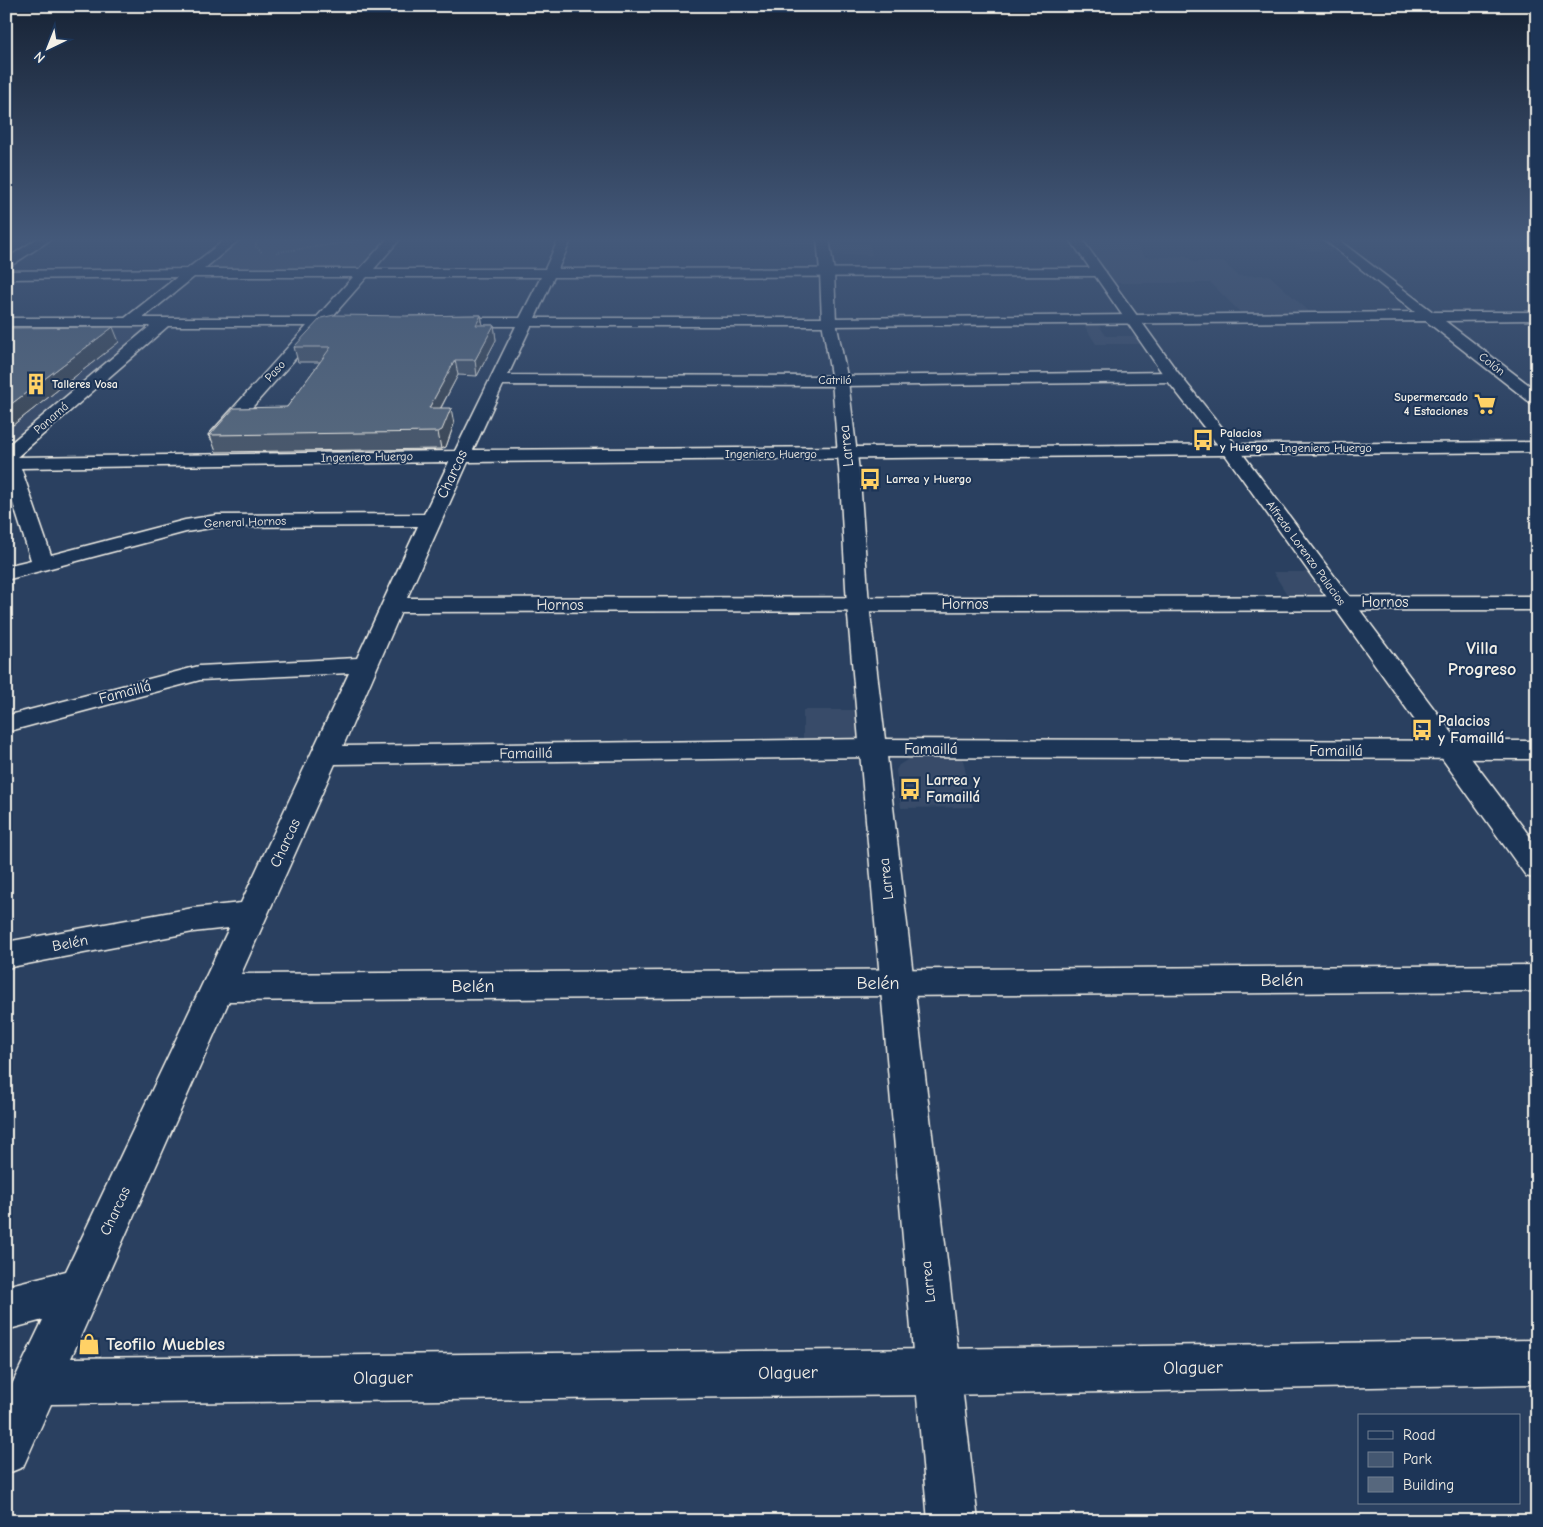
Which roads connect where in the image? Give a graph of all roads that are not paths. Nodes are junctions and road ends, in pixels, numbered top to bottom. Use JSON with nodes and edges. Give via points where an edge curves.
{"nodes":[{"id":1,"x":145,"y":309,"type":"edge"},
{"id":2,"x":331,"y":309,"type":"edge"},
{"id":3,"x":531,"y":309,"type":"edge"},
{"id":4,"x":828,"y":309,"type":"edge"},
{"id":5,"x":1125,"y":309,"type":"edge"},
{"id":6,"x":1421,"y":309,"type":"edge"},
{"id":7,"x":1537,"y":316,"type":"edge"},
{"id":8,"x":1431,"y":317,"type":"junction"},
{"id":9,"x":1131,"y":318,"type":"junction"},
{"id":10,"x":130,"y":321,"type":"junction"},
{"id":11,"x":6,"y":322,"type":"edge"},
{"id":12,"x":164,"y":322,"type":"junction"},
{"id":13,"x":319,"y":322,"type":"junction"},
{"id":14,"x":368,"y":322,"type":"edge"},
{"id":15,"x":436,"y":322,"type":"edge"},
{"id":16,"x":525,"y":322,"type":"junction"},
{"id":17,"x":829,"y":322,"type":"junction"},
{"id":18,"x":1173,"y":377,"type":"junction"},
{"id":19,"x":496,"y":380,"type":"junction"},
{"id":20,"x":840,"y":381,"type":"junction"},
{"id":21,"x":1537,"y":399,"type":"edge"},
{"id":22,"x":1537,"y":447,"type":"edge"},
{"id":23,"x":1230,"y":449,"type":"junction"},
{"id":24,"x":846,"y":453,"type":"junction"},
{"id":25,"x":460,"y":456,"type":"junction"},
{"id":26,"x":196,"y":460,"type":"junction"},
{"id":27,"x":7,"y":461,"type":"edge"},
{"id":28,"x":431,"y":520,"type":"junction"},
{"id":29,"x":43,"y":563,"type":"junction"},
{"id":30,"x":6,"y":573,"type":"edge"},
{"id":31,"x":1342,"y":602,"type":"junction"},
{"id":32,"x":1537,"y":603,"type":"edge"},
{"id":33,"x":393,"y":605,"type":"junction"},
{"id":34,"x":858,"y":605,"type":"junction"},
{"id":35,"x":366,"y":665,"type":"junction"},
{"id":36,"x":6,"y":724,"type":"edge"},
{"id":37,"x":873,"y":748,"type":"junction"},
{"id":38,"x":1537,"y":750,"type":"edge"},
{"id":39,"x":1453,"y":751,"type":"junction"},
{"id":40,"x":325,"y":755,"type":"junction"},
{"id":41,"x":1537,"y":868,"type":"edge"},
{"id":42,"x":252,"y":914,"type":"junction"},
{"id":43,"x":6,"y":955,"type":"edge"},
{"id":44,"x":1537,"y":978,"type":"edge"},
{"id":45,"x":897,"y":983,"type":"junction"},
{"id":46,"x":218,"y":988,"type":"junction"},
{"id":47,"x":79,"y":1289,"type":"junction"},
{"id":48,"x":6,"y":1308,"type":"edge"},
{"id":49,"x":1537,"y":1362,"type":"edge"},
{"id":50,"x":937,"y":1372,"type":"junction"},
{"id":51,"x":39,"y":1381,"type":"junction"},
{"id":52,"x":6,"y":1450,"type":"edge"},
{"id":53,"x":953,"y":1521,"type":"edge"}],
"edges":[{"from":1,"to":10,"type":"street"},
{"from":2,"to":13,"type":"street","name":"Paso"},
{"from":3,"to":16,"type":"street","name":"Charcas"},
{"from":4,"to":17,"type":"street","name":"Larrea"},
{"from":5,"to":9,"type":"street","name":"Alfredo Lorenzo Palacios"},
{"from":6,"to":8,"type":"street","name":"Colón"},
{"from":7,"to":8,"type":"street"},
{"from":8,"to":9,"type":"street"},
{"from":8,"to":21,"type":"street","name":"Colón"},
{"from":9,"to":17,"type":"street"},
{"from":9,"to":18,"type":"street","name":"Alfredo Lorenzo Palacios"},
{"from":10,"to":11,"type":"street"},
{"from":10,"to":12,"type":"street"},
{"from":12,"to":13,"type":"street"},
{"from":12,"to":27,"type":"street","name":"Panamá"},
{"from":13,"to":14,"type":"street"},
{"from":13,"to":26,"type":"street","name":"Paso"},
{"from":15,"to":16,"type":"street"},
{"from":16,"to":17,"type":"street"},
{"from":16,"to":19,"type":"street","name":"Charcas"},
{"from":17,"to":20,"type":"street","name":"Larrea"},
{"from":18,"to":20,"type":"street","name":"Catriló"},
{"from":18,"to":23,"type":"street","name":"Alfredo Lorenzo Palacios"},
{"from":19,"to":20,"type":"street","name":"Catriló"},
{"from":19,"to":25,"type":"street","name":"Charcas"},
{"from":20,"to":24,"type":"street","name":"Larrea"},
{"from":22,"to":23,"type":"street","name":"Ingeniero Huergo"},
{"from":23,"to":24,"type":"street","name":"Ingeniero Huergo"},
{"from":23,"to":31,"type":"street","name":"Alfredo Lorenzo Palacios"},
{"from":24,"to":25,"type":"street","name":"Ingeniero Huergo"},
{"from":24,"to":34,"type":"street","name":"Larrea"},
{"from":25,"to":26,"type":"street","name":"Ingeniero Huergo"},
{"from":25,"to":28,"type":"street","name":"Charcas"},
{"from":26,"to":27,"type":"street","name":"Ingeniero Huergo"},
{"from":27,"to":29,"type":"street"},
{"from":28,"to":29,"type":"street","name":"General Hornos","via":[[217,520]]},
{"from":28,"to":33,"type":"street","name":"Charcas"},
{"from":29,"to":30,"type":"street","name":"General Hornos"},
{"from":31,"to":32,"type":"street","name":"Hornos"},
{"from":31,"to":34,"type":"street","name":"Hornos"},
{"from":31,"to":39,"type":"street","name":"Alfredo Lorenzo Palacios"},
{"from":33,"to":34,"type":"street","name":"Hornos"},
{"from":33,"to":35,"type":"street","name":"Charcas"},
{"from":34,"to":37,"type":"street","name":"Larrea"},
{"from":35,"to":36,"type":"street","name":"Famaillá","via":[[199,673]]},
{"from":35,"to":40,"type":"street","name":"Charcas"},
{"from":37,"to":39,"type":"street","name":"Famaillá"},
{"from":37,"to":40,"type":"street","name":"Famaillá"},
{"from":37,"to":45,"type":"street","name":"Larrea"},
{"from":38,"to":39,"type":"street","name":"Famaillá"},
{"from":39,"to":41,"type":"street","name":"Alfredo Lorenzo Palacios"},
{"from":40,"to":42,"type":"street","name":"Charcas"},
{"from":42,"to":43,"type":"street","name":"Belén","via":[[193,920]]},
{"from":42,"to":46,"type":"street","name":"Charcas"},
{"from":44,"to":45,"type":"street","name":"Belén"},
{"from":45,"to":46,"type":"street","name":"Belén"},
{"from":45,"to":50,"type":"street","name":"Larrea"},
{"from":46,"to":47,"type":"street","name":"Charcas"},
{"from":47,"to":48,"type":"street"},
{"from":47,"to":51,"type":"street","name":"Charcas"},
{"from":49,"to":50,"type":"street","name":"Olaguer"},
{"from":50,"to":51,"type":"street","name":"Olaguer"},
{"from":50,"to":53,"type":"street","name":"Larrea"},
{"from":51,"to":52,"type":"street","name":"Charcas"}]}
